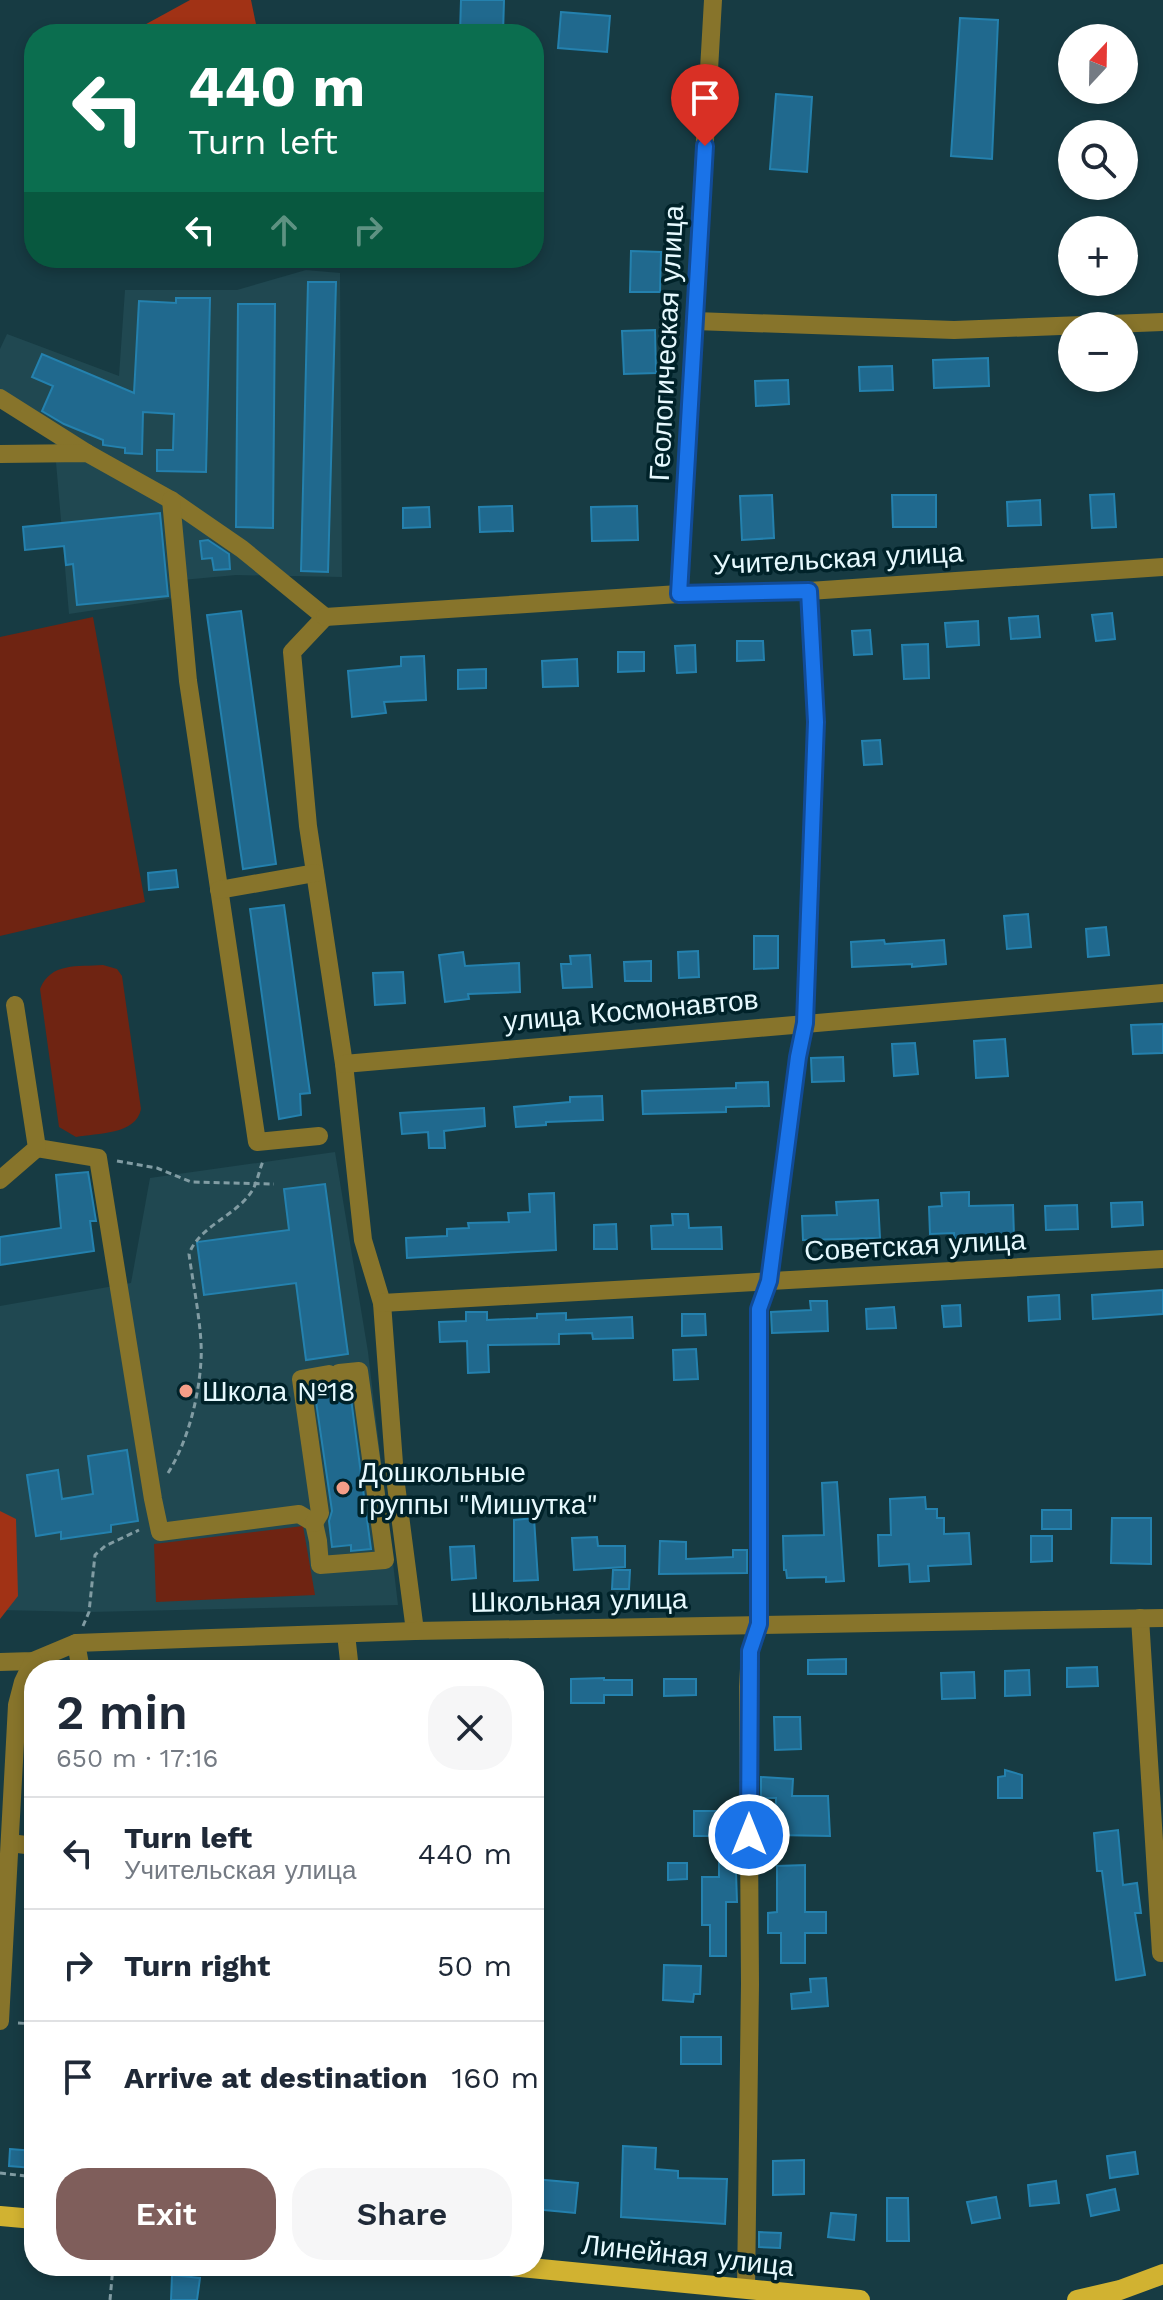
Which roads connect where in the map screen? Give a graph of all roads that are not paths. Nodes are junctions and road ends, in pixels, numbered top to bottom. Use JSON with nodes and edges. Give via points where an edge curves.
{"nodes":[{"id":1,"x":713,"y":0,"type":"edge"},
{"id":2,"x":695,"y":321,"type":"junction"},
{"id":3,"x":1163,"y":322,"type":"edge"},
{"id":4,"x":0,"y":398,"type":"edge"},
{"id":5,"x":87,"y":453,"type":"junction"},
{"id":6,"x":0,"y":454,"type":"edge"},
{"id":7,"x":171,"y":500,"type":"junction"},
{"id":8,"x":1163,"y":567,"type":"edge"},
{"id":9,"x":809,"y":591,"type":"junction"},
{"id":10,"x":679,"y":594,"type":"junction"},
{"id":11,"x":325,"y":617,"type":"junction"},
{"id":12,"x":315,"y":873,"type":"junction"},
{"id":13,"x":219,"y":890,"type":"junction"},
{"id":14,"x":1163,"y":993,"type":"edge"},
{"id":15,"x":15,"y":1005,"type":"dead end"},
{"id":16,"x":805,"y":1023,"type":"junction"},
{"id":17,"x":344,"y":1064,"type":"junction"},
{"id":18,"x":319,"y":1136,"type":"dead end"},
{"id":19,"x":37,"y":1148,"type":"junction"},
{"id":20,"x":0,"y":1180,"type":"edge"},
{"id":21,"x":1163,"y":1259,"type":"edge"},
{"id":22,"x":769,"y":1281,"type":"junction"},
{"id":23,"x":382,"y":1303,"type":"junction"},
{"id":24,"x":314,"y":1523,"type":"junction"},
{"id":25,"x":1140,"y":1618,"type":"junction"},
{"id":26,"x":1163,"y":1618,"type":"edge"},
{"id":27,"x":759,"y":1624,"type":"junction"},
{"id":28,"x":415,"y":1631,"type":"junction"},
{"id":29,"x":346,"y":1634,"type":"junction"},
{"id":30,"x":76,"y":1643,"type":"junction"},
{"id":31,"x":35,"y":1660,"type":"edge"},
{"id":32,"x":79,"y":1660,"type":"edge"},
{"id":33,"x":349,"y":1660,"type":"edge"},
{"id":34,"x":24,"y":1661,"type":"edge"},
{"id":35,"x":0,"y":1662,"type":"edge"},
{"id":36,"x":24,"y":1680,"type":"edge"},
{"id":37,"x":10,"y":1843,"type":"junction"},
{"id":38,"x":24,"y":1845,"type":"edge"},
{"id":39,"x":1161,"y":1953,"type":"dead end"},
{"id":40,"x":0,"y":2021,"type":"edge"},
{"id":41,"x":0,"y":2216,"type":"edge"},
{"id":42,"x":24,"y":2218,"type":"edge"},
{"id":43,"x":544,"y":2269,"type":"edge"},
{"id":44,"x":1163,"y":2274,"type":"edge"},
{"id":45,"x":746,"y":2289,"type":"junction"},
{"id":46,"x":860,"y":2300,"type":"edge"},
{"id":47,"x":1077,"y":2300,"type":"edge"}],
"edges":[{"from":1,"to":2,"type":"street","name":"Геологическая улица"},
{"from":2,"to":3,"type":"street","via":[[954,330]]},
{"from":2,"to":10,"type":"street","name":"Геологическая улица"},
{"from":4,"to":5,"type":"street"},
{"from":5,"to":6,"type":"street"},
{"from":5,"to":7,"type":"street"},
{"from":7,"to":11,"type":"street"},
{"from":7,"to":13,"type":"street","via":[[188,681]]},
{"from":8,"to":9,"type":"street","name":"Учительская улица"},
{"from":9,"to":10,"type":"street","name":"Учительская улица"},
{"from":9,"to":16,"type":"street","via":[[816,722]]},
{"from":10,"to":11,"type":"street","name":"Учительская улица"},
{"from":11,"to":12,"type":"street","via":[[292,652]]},
{"from":12,"to":13,"type":"street"},
{"from":12,"to":17,"type":"street"},
{"from":13,"to":18,"type":"street","via":[[257,1142]]},
{"from":14,"to":16,"type":"street","name":"улица Космонавтов"},
{"from":15,"to":19,"type":"street"},
{"from":16,"to":17,"type":"street","name":"улица Космонавтов"},
{"from":16,"to":22,"type":"street"},
{"from":17,"to":23,"type":"street","via":[[363,1240]]},
{"from":19,"to":20,"type":"street"},
{"from":19,"to":24,"type":"street","via":[[98,1158],[160,1532],[299,1514]]},
{"from":21,"to":22,"type":"street","name":"Советская улица"},
{"from":22,"to":23,"type":"street","name":"Советская улица"},
{"from":22,"to":27,"type":"street","via":[[759,1309]]},
{"from":23,"to":28,"type":"street","via":[[395,1477]]},
{"from":24,"to":24,"type":"street","via":[[320,1513],[301,1379],[359,1371],[385,1560],[320,1565]]},
{"from":25,"to":26,"type":"street","name":"Школьная улица"},
{"from":25,"to":27,"type":"street","name":"Школьная улица"},
{"from":25,"to":39,"type":"street"},
{"from":27,"to":28,"type":"street","name":"Школьная улица"},
{"from":27,"to":45,"type":"street","via":[[750,1651],[748,1687]]},
{"from":28,"to":29,"type":"street","name":"Школьная улица"},
{"from":29,"to":30,"type":"street","name":"Школьная улица"},
{"from":29,"to":33,"type":"street"},
{"from":30,"to":31,"type":"street","name":"Школьная улица"},
{"from":30,"to":32,"type":"street"},
{"from":34,"to":35,"type":"street","name":"Школьная улица"},
{"from":36,"to":37,"type":"street","via":[[17,1705]]},
{"from":37,"to":38,"type":"street"},
{"from":37,"to":40,"type":"street"},
{"from":41,"to":42,"type":"main road"},
{"from":43,"to":45,"type":"main road","name":"Линейная улица"},
{"from":44,"to":47,"type":"main road"},
{"from":45,"to":46,"type":"main road","name":"Линейная улица"}]}
